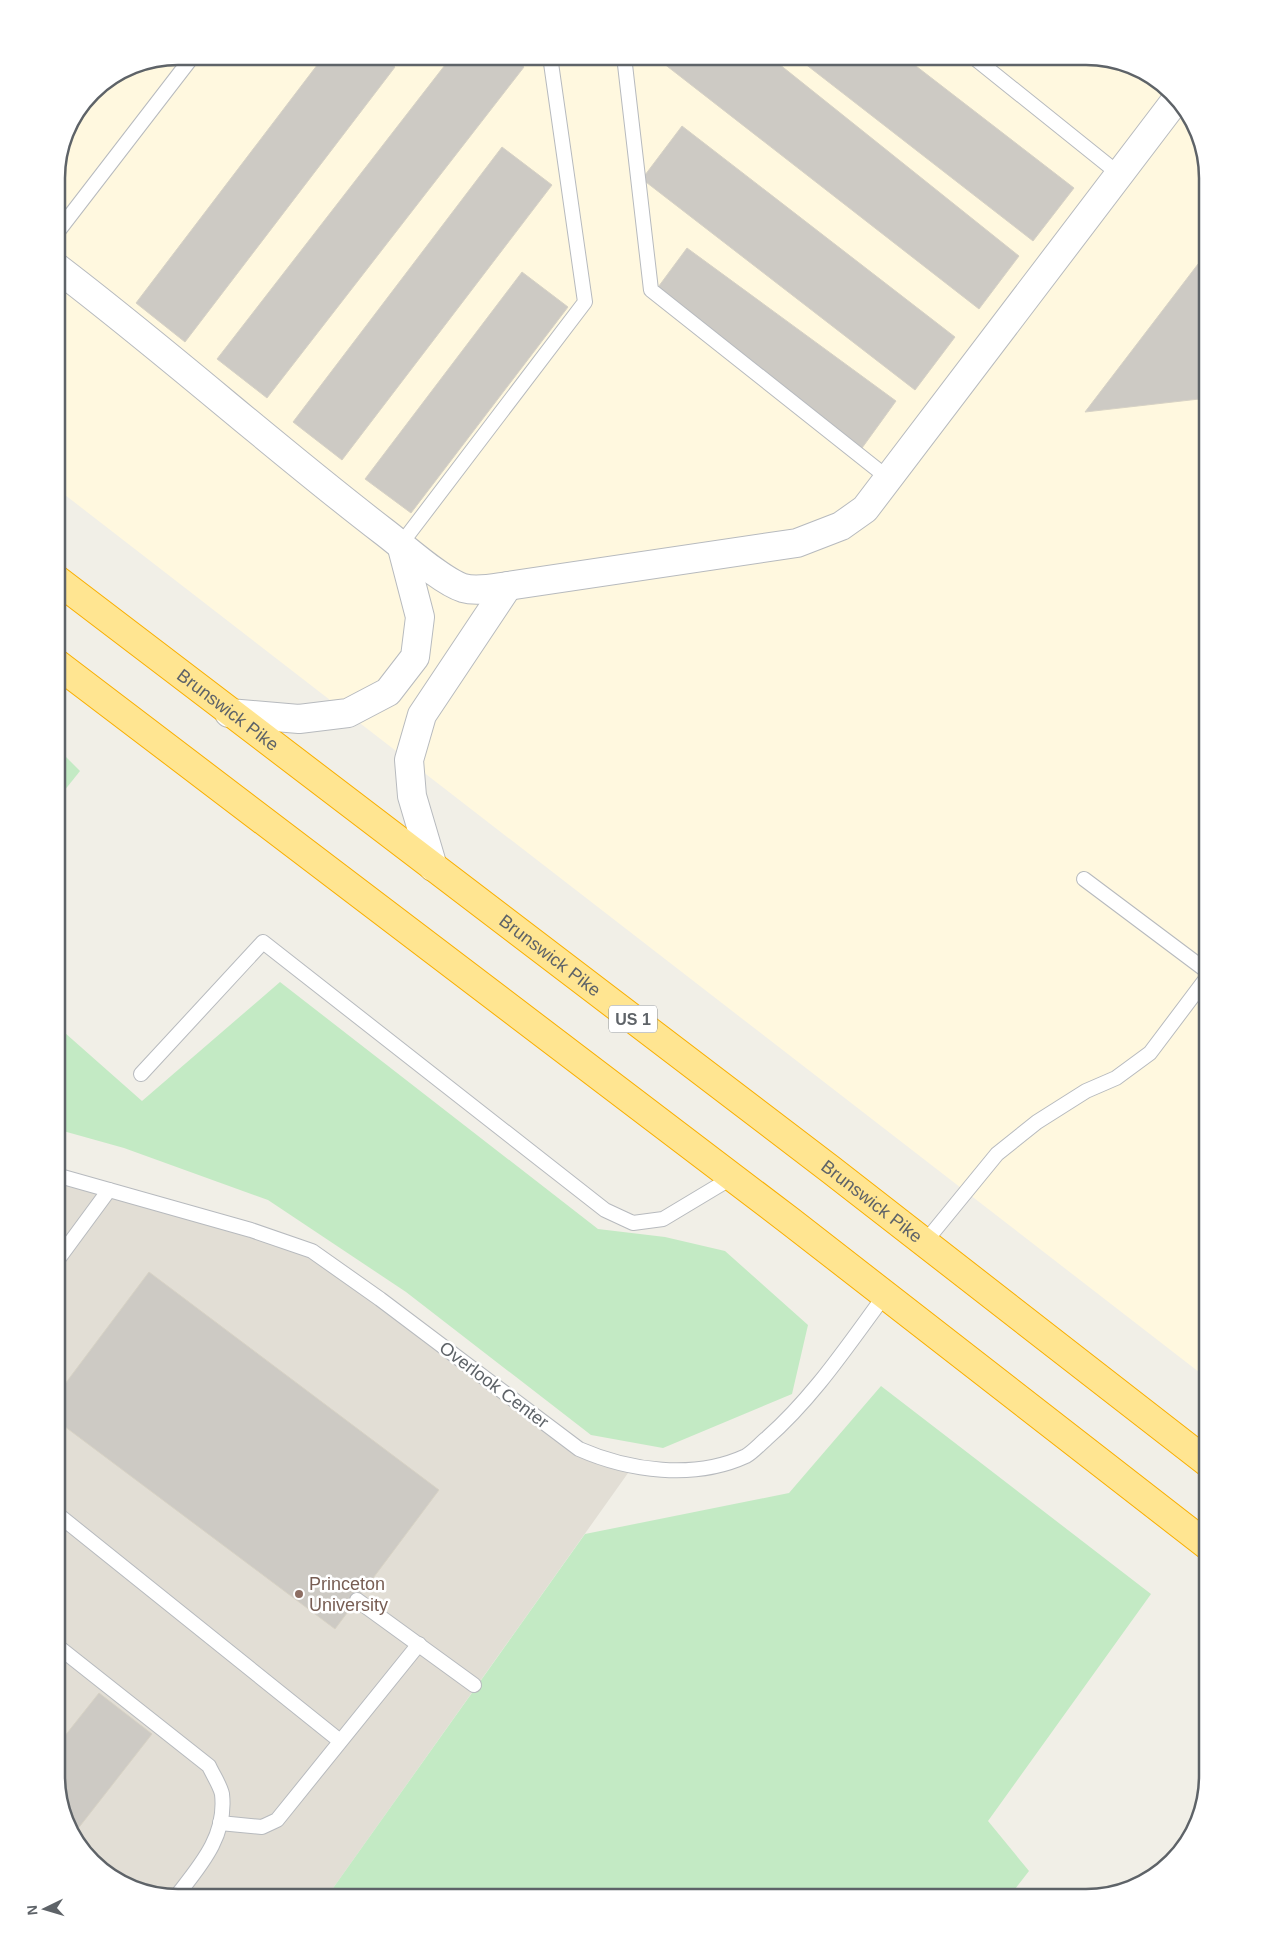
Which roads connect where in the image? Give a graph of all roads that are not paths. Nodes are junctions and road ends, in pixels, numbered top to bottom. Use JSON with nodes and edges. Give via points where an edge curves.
{"nodes":[{"id":1,"x":186,"y":65,"type":"edge"},
{"id":2,"x":551,"y":65,"type":"edge"},
{"id":3,"x":625,"y":65,"type":"edge"},
{"id":4,"x":983,"y":65,"type":"edge"},
{"id":5,"x":1171,"y":104,"type":"edge"},
{"id":6,"x":1119,"y":174,"type":"junction"},
{"id":7,"x":65,"y":222,"type":"edge"},
{"id":8,"x":65,"y":274,"type":"edge"},
{"id":9,"x":888,"y":478,"type":"junction"},
{"id":10,"x":401,"y":544,"type":"junction"},
{"id":11,"x":65,"y":586,"type":"edge"},
{"id":12,"x":508,"y":586,"type":"junction"},
{"id":13,"x":65,"y":670,"type":"edge"},
{"id":14,"x":229,"y":712,"type":"junction"},
{"id":15,"x":433,"y":867,"type":"junction"},
{"id":16,"x":1084,"y":879,"type":"dead end"},
{"id":17,"x":1199,"y":965,"type":"edge"},
{"id":18,"x":1199,"y":988,"type":"edge"},
{"id":19,"x":141,"y":1074,"type":"dead end"},
{"id":20,"x":733,"y":1177,"type":"junction"},
{"id":21,"x":65,"y":1178,"type":"edge"},
{"id":22,"x":109,"y":1190,"type":"junction"},
{"id":23,"x":925,"y":1242,"type":"junction"},
{"id":24,"x":65,"y":1250,"type":"edge"},
{"id":25,"x":885,"y":1295,"type":"junction"},
{"id":26,"x":1199,"y":1456,"type":"edge"},
{"id":27,"x":65,"y":1520,"type":"edge"},
{"id":28,"x":1199,"y":1539,"type":"edge"},
{"id":29,"x":357,"y":1600,"type":"dead end"},
{"id":30,"x":419,"y":1644,"type":"junction"},
{"id":31,"x":65,"y":1652,"type":"edge"},
{"id":32,"x":474,"y":1685,"type":"dead end"},
{"id":33,"x":340,"y":1741,"type":"junction"},
{"id":34,"x":220,"y":1823,"type":"junction"},
{"id":35,"x":182,"y":1889,"type":"edge"}],
"edges":[{"from":1,"to":7,"type":"lane"},
{"from":2,"to":10,"type":"lane","via":[[584,302]]},
{"from":3,"to":9,"type":"lane","via":[[651,290]]},
{"from":4,"to":6,"type":"lane"},
{"from":5,"to":6,"type":"street"},
{"from":6,"to":9,"type":"street"},
{"from":8,"to":10,"type":"street"},
{"from":9,"to":12,"type":"street","via":[[865,509],[841,526],[797,543]]},
{"from":10,"to":12,"type":"street","via":[[463,588],[487,590]]},
{"from":10,"to":14,"type":"street","via":[[420,617],[415,657],[388,692],[348,713],[299,719]]},
{"from":11,"to":14,"type":"highway","name":"Brunswick Pike","number":"US 1"},
{"from":12,"to":15,"type":"street","via":[[422,715],[409,760],[412,796]]},
{"from":13,"to":20,"type":"highway"},
{"from":14,"to":15,"type":"highway","name":"Brunswick Pike","number":"US 1"},
{"from":15,"to":23,"type":"highway","name":"Brunswick Pike","number":"US 1"},
{"from":16,"to":17,"type":"lane"},
{"from":18,"to":23,"type":"lane","via":[[1150,1053],[1116,1078],[1086,1091],[1037,1122],[997,1154]]},
{"from":19,"to":20,"type":"lane","via":[[263,942],[605,1210],[633,1223],[663,1219]]},
{"from":20,"to":25,"type":"highway"},
{"from":21,"to":22,"type":"lane","name":"Overlook Center"},
{"from":22,"to":24,"type":"lane"},
{"from":22,"to":25,"type":"lane","name":"Overlook Center","via":[[312,1251],[579,1449],[604,1460],[661,1471],[722,1464],[747,1455],[791,1418]]},
{"from":23,"to":26,"type":"highway","name":"Brunswick Pike","number":"US 1"},
{"from":25,"to":28,"type":"highway"},
{"from":27,"to":33,"type":"lane"},
{"from":29,"to":30,"type":"lane"},
{"from":30,"to":32,"type":"lane"},
{"from":30,"to":33,"type":"lane"},
{"from":31,"to":34,"type":"lane","via":[[209,1766],[222,1793]]},
{"from":33,"to":34,"type":"lane","via":[[277,1820],[262,1827]]},
{"from":34,"to":35,"type":"lane","via":[[212,1850]]}]}
